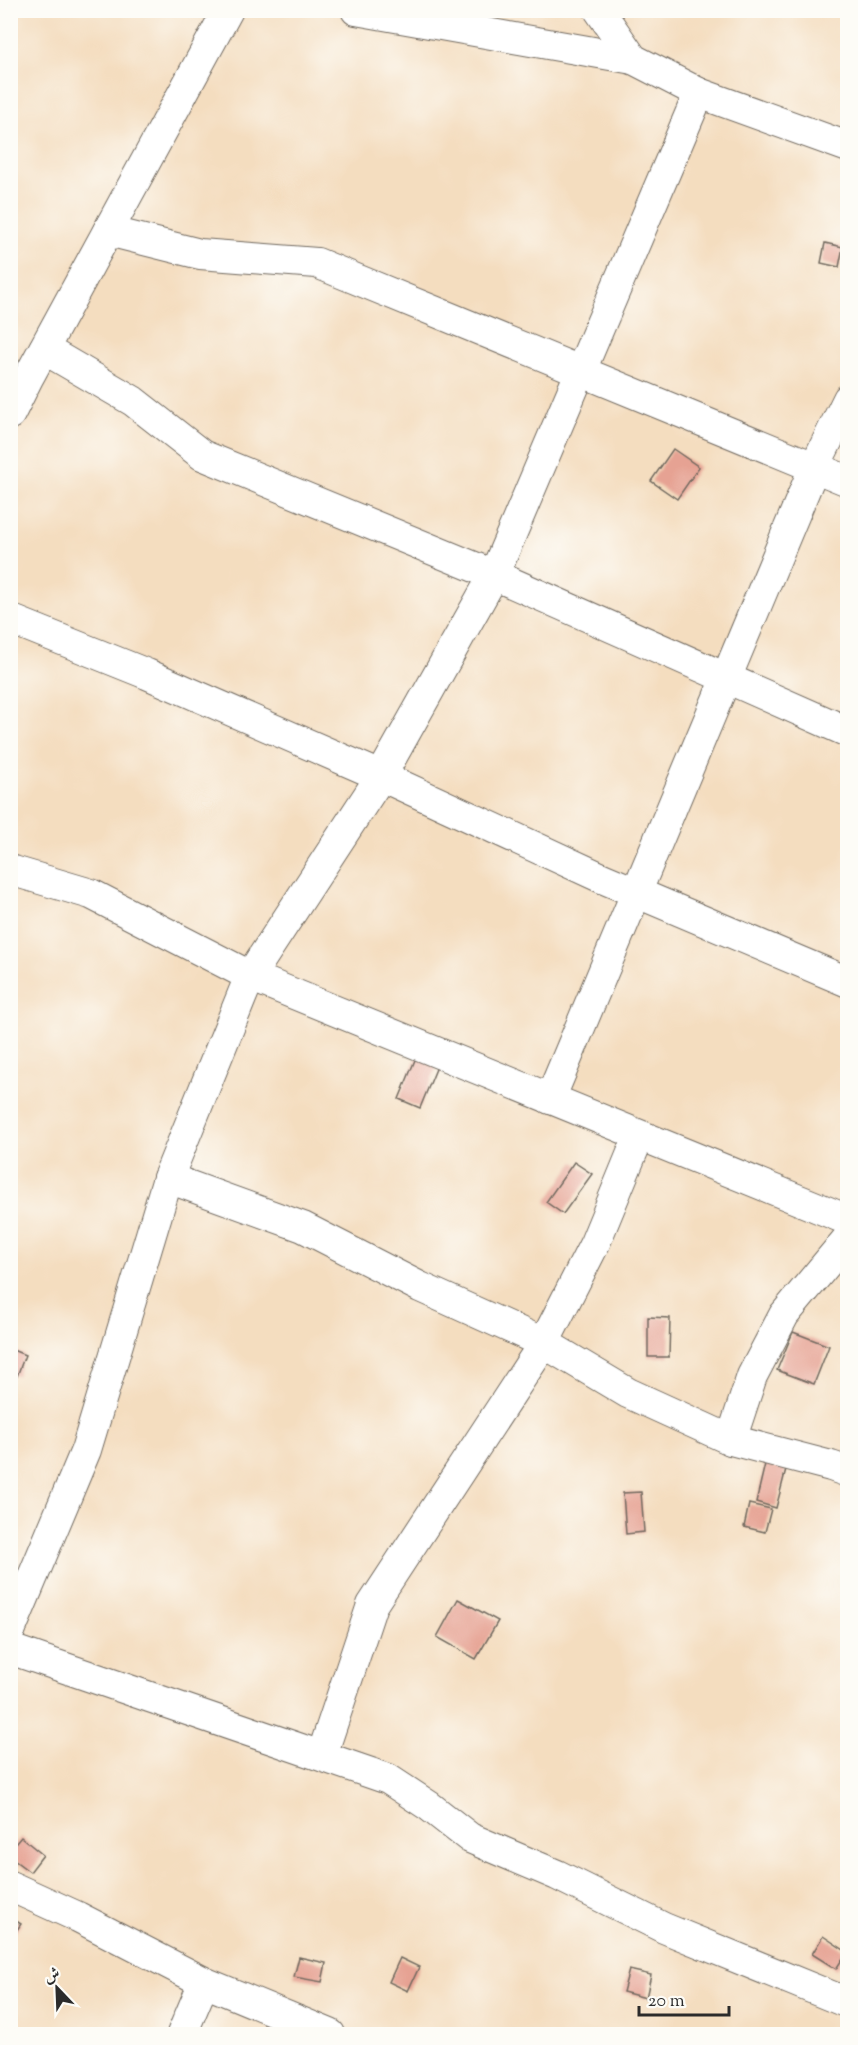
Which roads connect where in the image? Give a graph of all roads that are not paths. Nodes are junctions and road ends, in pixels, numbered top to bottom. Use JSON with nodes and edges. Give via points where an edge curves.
{"nodes":[{"id":1,"x":228,"y":10,"type":"edge"},
{"id":2,"x":356,"y":10,"type":"edge"},
{"id":3,"x":599,"y":10,"type":"edge"},
{"id":4,"x":633,"y":59,"type":"junction"},
{"id":5,"x":699,"y":93,"type":"junction"},
{"id":6,"x":848,"y":147,"type":"edge"},
{"id":7,"x":108,"y":231,"type":"junction"},
{"id":8,"x":44,"y":349,"type":"junction"},
{"id":9,"x":580,"y":372,"type":"junction"},
{"id":10,"x":848,"y":399,"type":"edge"},
{"id":11,"x":10,"y":414,"type":"edge"},
{"id":12,"x":814,"y":468,"type":"junction"},
{"id":13,"x":848,"y":481,"type":"edge"},
{"id":14,"x":494,"y":575,"type":"junction"},
{"id":15,"x":10,"y":619,"type":"edge"},
{"id":16,"x":726,"y":680,"type":"junction"},
{"id":17,"x":848,"y":732,"type":"edge"},
{"id":18,"x":381,"y":776,"type":"junction"},
{"id":19,"x":10,"y":870,"type":"edge"},
{"id":20,"x":638,"y":893,"type":"junction"},
{"id":21,"x":250,"y":976,"type":"junction"},
{"id":22,"x":848,"y":982,"type":"edge"},
{"id":23,"x":550,"y":1099,"type":"junction"},
{"id":24,"x":639,"y":1136,"type":"junction"},
{"id":25,"x":168,"y":1178,"type":"junction"},
{"id":26,"x":848,"y":1220,"type":"edge"},
{"id":27,"x":848,"y":1238,"type":"edge"},
{"id":28,"x":544,"y":1343,"type":"junction"},
{"id":29,"x":731,"y":1440,"type":"junction"},
{"id":30,"x":848,"y":1472,"type":"edge"},
{"id":31,"x":10,"y":1631,"type":"edge"},
{"id":32,"x":10,"y":1648,"type":"edge"},
{"id":33,"x":322,"y":1755,"type":"junction"},
{"id":34,"x":10,"y":1886,"type":"edge"},
{"id":35,"x":204,"y":1983,"type":"junction"},
{"id":36,"x":848,"y":2003,"type":"edge"},
{"id":37,"x":182,"y":2034,"type":"edge"},
{"id":38,"x":330,"y":2034,"type":"edge"}],
"edges":[{"from":1,"to":7,"type":"street"},
{"from":2,"to":4,"type":"street"},
{"from":3,"to":4,"type":"street"},
{"from":4,"to":5,"type":"street"},
{"from":5,"to":6,"type":"street"},
{"from":5,"to":9,"type":"street"},
{"from":7,"to":8,"type":"street"},
{"from":7,"to":9,"type":"street","via":[[200,254],[317,263]]},
{"from":8,"to":11,"type":"street"},
{"from":8,"to":14,"type":"street","via":[[133,401],[202,455]]},
{"from":9,"to":12,"type":"street"},
{"from":9,"to":14,"type":"street"},
{"from":10,"to":12,"type":"street"},
{"from":12,"to":13,"type":"street"},
{"from":12,"to":16,"type":"street"},
{"from":14,"to":16,"type":"street"},
{"from":14,"to":18,"type":"street"},
{"from":15,"to":18,"type":"street"},
{"from":16,"to":17,"type":"street"},
{"from":16,"to":20,"type":"street"},
{"from":18,"to":20,"type":"street"},
{"from":18,"to":21,"type":"street"},
{"from":19,"to":21,"type":"street","via":[[91,894]]},
{"from":20,"to":22,"type":"street"},
{"from":20,"to":23,"type":"street"},
{"from":21,"to":23,"type":"street"},
{"from":21,"to":25,"type":"street"},
{"from":23,"to":24,"type":"street"},
{"from":24,"to":26,"type":"street"},
{"from":24,"to":28,"type":"street","via":[[595,1243]]},
{"from":25,"to":28,"type":"street","via":[[303,1227],[420,1287]]},
{"from":25,"to":31,"type":"street","via":[[86,1450]]},
{"from":27,"to":29,"type":"street","via":[[784,1315],[752,1376]]},
{"from":28,"to":29,"type":"street","via":[[628,1393]]},
{"from":28,"to":33,"type":"street","via":[[372,1605]]},
{"from":29,"to":30,"type":"street"},
{"from":32,"to":33,"type":"street"},
{"from":33,"to":36,"type":"street","via":[[388,1779],[470,1838],[557,1875],[664,1928]]},
{"from":34,"to":35,"type":"street"},
{"from":35,"to":37,"type":"street"},
{"from":35,"to":38,"type":"street"}]}
